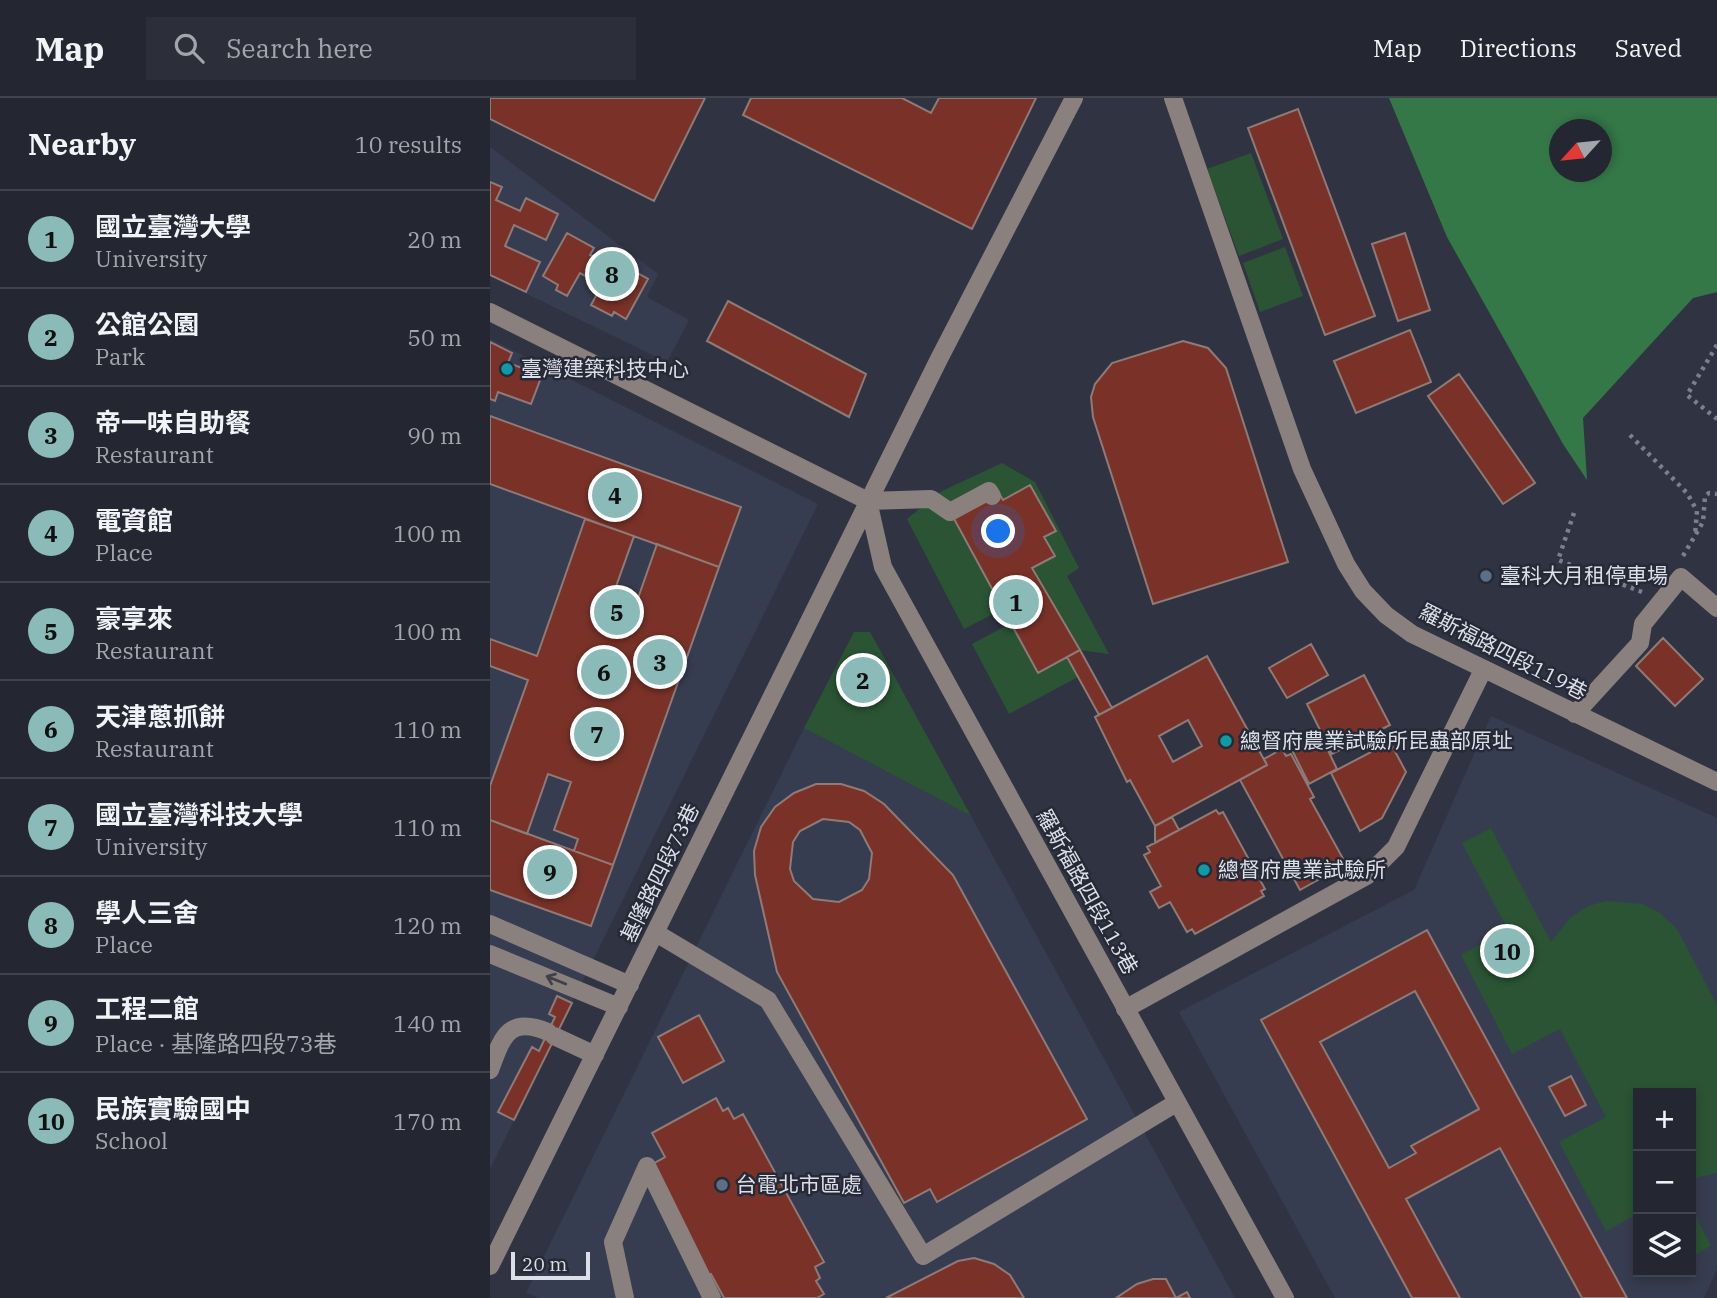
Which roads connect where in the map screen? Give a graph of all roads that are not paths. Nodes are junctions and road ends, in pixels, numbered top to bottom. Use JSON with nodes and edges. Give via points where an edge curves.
{"nodes":[{"id":1,"x":1074,"y":98,"type":"edge"},
{"id":2,"x":1173,"y":98,"type":"edge"},
{"id":3,"x":490,"y":312,"type":"edge"},
{"id":4,"x":992,"y":496,"type":"dead end"},
{"id":5,"x":868,"y":500,"type":"junction"},
{"id":6,"x":1717,"y":608,"type":"edge"},
{"id":7,"x":1483,"y":670,"type":"junction"},
{"id":8,"x":1575,"y":714,"type":"junction"},
{"id":9,"x":1717,"y":782,"type":"edge"},
{"id":10,"x":490,"y":925,"type":"edge"},
{"id":11,"x":656,"y":933,"type":"junction"},
{"id":12,"x":490,"y":954,"type":"edge"},
{"id":13,"x":630,"y":985,"type":"junction"},
{"id":14,"x":619,"y":1007,"type":"junction"},
{"id":15,"x":1125,"y":1009,"type":"junction"},
{"id":16,"x":595,"y":1055,"type":"junction"},
{"id":17,"x":490,"y":1070,"type":"edge"},
{"id":18,"x":1176,"y":1103,"type":"junction"},
{"id":19,"x":490,"y":1266,"type":"edge"},
{"id":20,"x":625,"y":1298,"type":"edge"},
{"id":21,"x":712,"y":1298,"type":"edge"},
{"id":22,"x":1285,"y":1298,"type":"edge"}],
"edges":[{"from":1,"to":5,"type":"street","name":"基隆路四段73巷"},
{"from":2,"to":7,"type":"street","name":"羅斯福路四段119巷","via":[[1302,469],[1346,564],[1386,615],[1412,634]]},
{"from":3,"to":5,"type":"street"},
{"from":4,"to":5,"type":"street","via":[[989,491],[950,512],[931,499]]},
{"from":5,"to":11,"type":"street","name":"基隆路四段73巷"},
{"from":5,"to":15,"type":"street","name":"羅斯福路四段113巷","via":[[883,566]]},
{"from":6,"to":8,"type":"street","via":[[1681,578],[1643,624],[1640,643]]},
{"from":7,"to":8,"type":"street","name":"羅斯福路四段119巷"},
{"from":7,"to":15,"type":"street","via":[[1396,847],[1368,874]]},
{"from":8,"to":9,"type":"street","name":"羅斯福路四段119巷"},
{"from":10,"to":13,"type":"street"},
{"from":11,"to":13,"type":"street","name":"基隆路四段73巷"},
{"from":11,"to":18,"type":"street","via":[[768,999],[923,1256]]},
{"from":14,"to":12,"type":"street","one_way":true},
{"from":13,"to":14,"type":"street","name":"基隆路四段73巷"},
{"from":14,"to":16,"type":"street","name":"基隆路四段73巷"},
{"from":15,"to":18,"type":"street","name":"羅斯福路四段113巷"},
{"from":16,"to":17,"type":"street","via":[[529,1025],[512,1029],[501,1041]]},
{"from":16,"to":19,"type":"street","name":"基隆路四段73巷"},
{"from":18,"to":22,"type":"street","name":"羅斯福路四段113巷"},
{"from":20,"to":21,"type":"street","via":[[613,1242],[647,1166]]}]}
